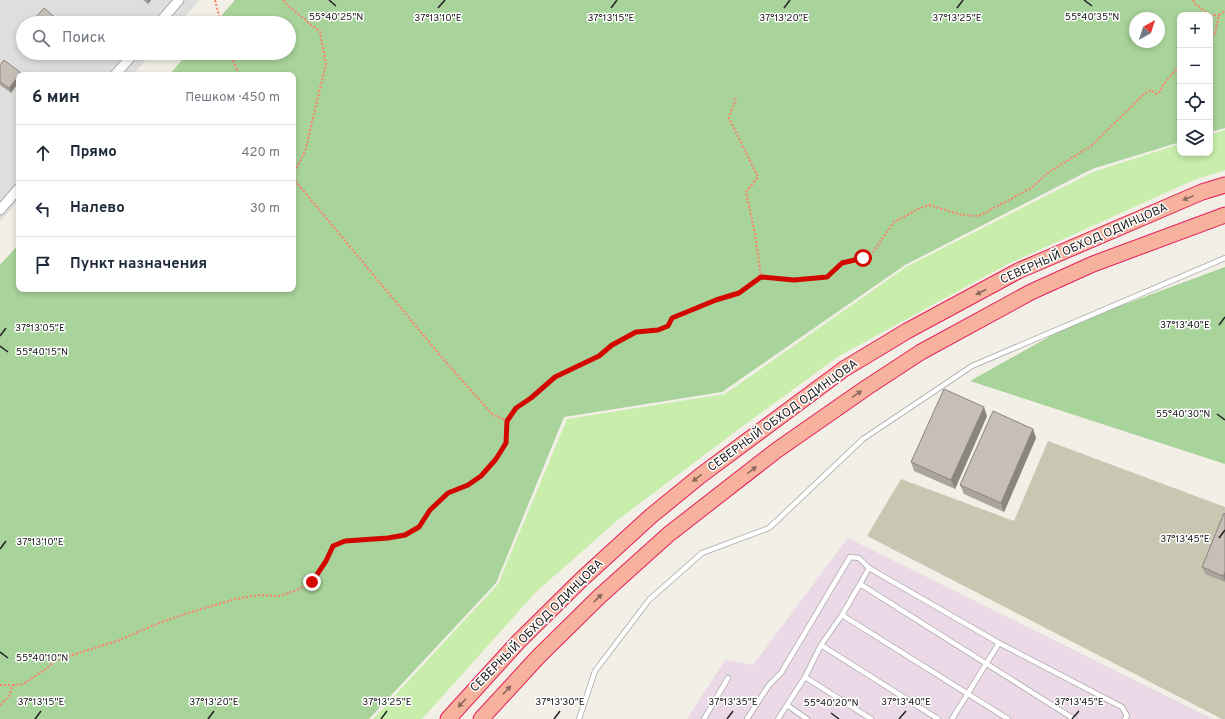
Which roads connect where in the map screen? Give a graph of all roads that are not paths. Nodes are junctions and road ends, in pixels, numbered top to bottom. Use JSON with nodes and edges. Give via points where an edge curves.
{"nodes":[{"id":1,"x":179,"y":0,"type":"edge"},
{"id":2,"x":165,"y":16,"type":"edge"},
{"id":3,"x":128,"y":60,"type":"edge"},
{"id":4,"x":118,"y":72,"type":"edge"},
{"id":5,"x":1225,"y":185,"type":"edge"},
{"id":6,"x":16,"y":191,"type":"edge"},
{"id":7,"x":0,"y":210,"type":"edge"},
{"id":8,"x":1225,"y":215,"type":"edge"},
{"id":9,"x":1225,"y":258,"type":"edge"},
{"id":10,"x":869,"y":568,"type":"junction"},
{"id":11,"x":860,"y":584,"type":"junction"},
{"id":12,"x":842,"y":615,"type":"junction"},
{"id":13,"x":999,"y":643,"type":"junction"},
{"id":14,"x":821,"y":645,"type":"junction"},
{"id":15,"x":986,"y":663,"type":"junction"},
{"id":16,"x":805,"y":677,"type":"junction"},
{"id":17,"x":728,"y":678,"type":"dead end"},
{"id":18,"x":968,"y":694,"type":"junction"},
{"id":19,"x":787,"y":705,"type":"junction"},
{"id":20,"x":448,"y":719,"type":"edge"},
{"id":21,"x":481,"y":719,"type":"edge"},
{"id":22,"x":579,"y":719,"type":"edge"},
{"id":23,"x":704,"y":719,"type":"edge"},
{"id":24,"x":747,"y":719,"type":"edge"},
{"id":25,"x":778,"y":719,"type":"edge"},
{"id":26,"x":807,"y":719,"type":"edge"},
{"id":27,"x":871,"y":719,"type":"edge"},
{"id":28,"x":938,"y":719,"type":"edge"},
{"id":29,"x":952,"y":719,"type":"edge"},
{"id":30,"x":1008,"y":719,"type":"edge"},
{"id":31,"x":1074,"y":719,"type":"edge"},
{"id":32,"x":1125,"y":719,"type":"edge"}],
"edges":[{"from":1,"to":2,"type":"street"},
{"from":3,"to":4,"type":"street"},
{"from":5,"to":20,"type":"highway","name":"СЕВЕРНЫЙ ОБХОД ОДИНЦОВА","one_way":true,"via":[[1202,192],[1018,271],[907,331],[844,369],[700,476],[651,516],[519,641]]},
{"from":6,"to":7,"type":"street"},
{"from":21,"to":8,"type":"highway","name":"СЕВЕРНЫЙ ОБХОД ОДИНЦОВА","one_way":true,"via":[[539,656],[600,596],[669,534],[777,450],[866,388],[921,352],[1032,292],[1093,264]]},
{"from":9,"to":22,"type":"lane","via":[[972,366],[863,439],[769,528],[702,553],[649,600],[595,670]]},
{"from":10,"to":11,"type":"lane"},
{"from":10,"to":13,"type":"lane"},
{"from":10,"to":24,"type":"lane","via":[[859,558],[850,557],[781,674],[769,686]]},
{"from":11,"to":12,"type":"lane"},
{"from":11,"to":15,"type":"lane"},
{"from":12,"to":14,"type":"lane"},
{"from":12,"to":18,"type":"lane"},
{"from":13,"to":15,"type":"lane"},
{"from":13,"to":32,"type":"lane","via":[[1122,707],[1127,716]]},
{"from":14,"to":16,"type":"lane"},
{"from":14,"to":28,"type":"lane"},
{"from":15,"to":18,"type":"lane"},
{"from":15,"to":31,"type":"lane"},
{"from":16,"to":19,"type":"lane"},
{"from":16,"to":27,"type":"lane"},
{"from":17,"to":23,"type":"lane"},
{"from":18,"to":29,"type":"lane"},
{"from":18,"to":30,"type":"lane"},
{"from":19,"to":25,"type":"lane"},
{"from":19,"to":26,"type":"lane"}]}
